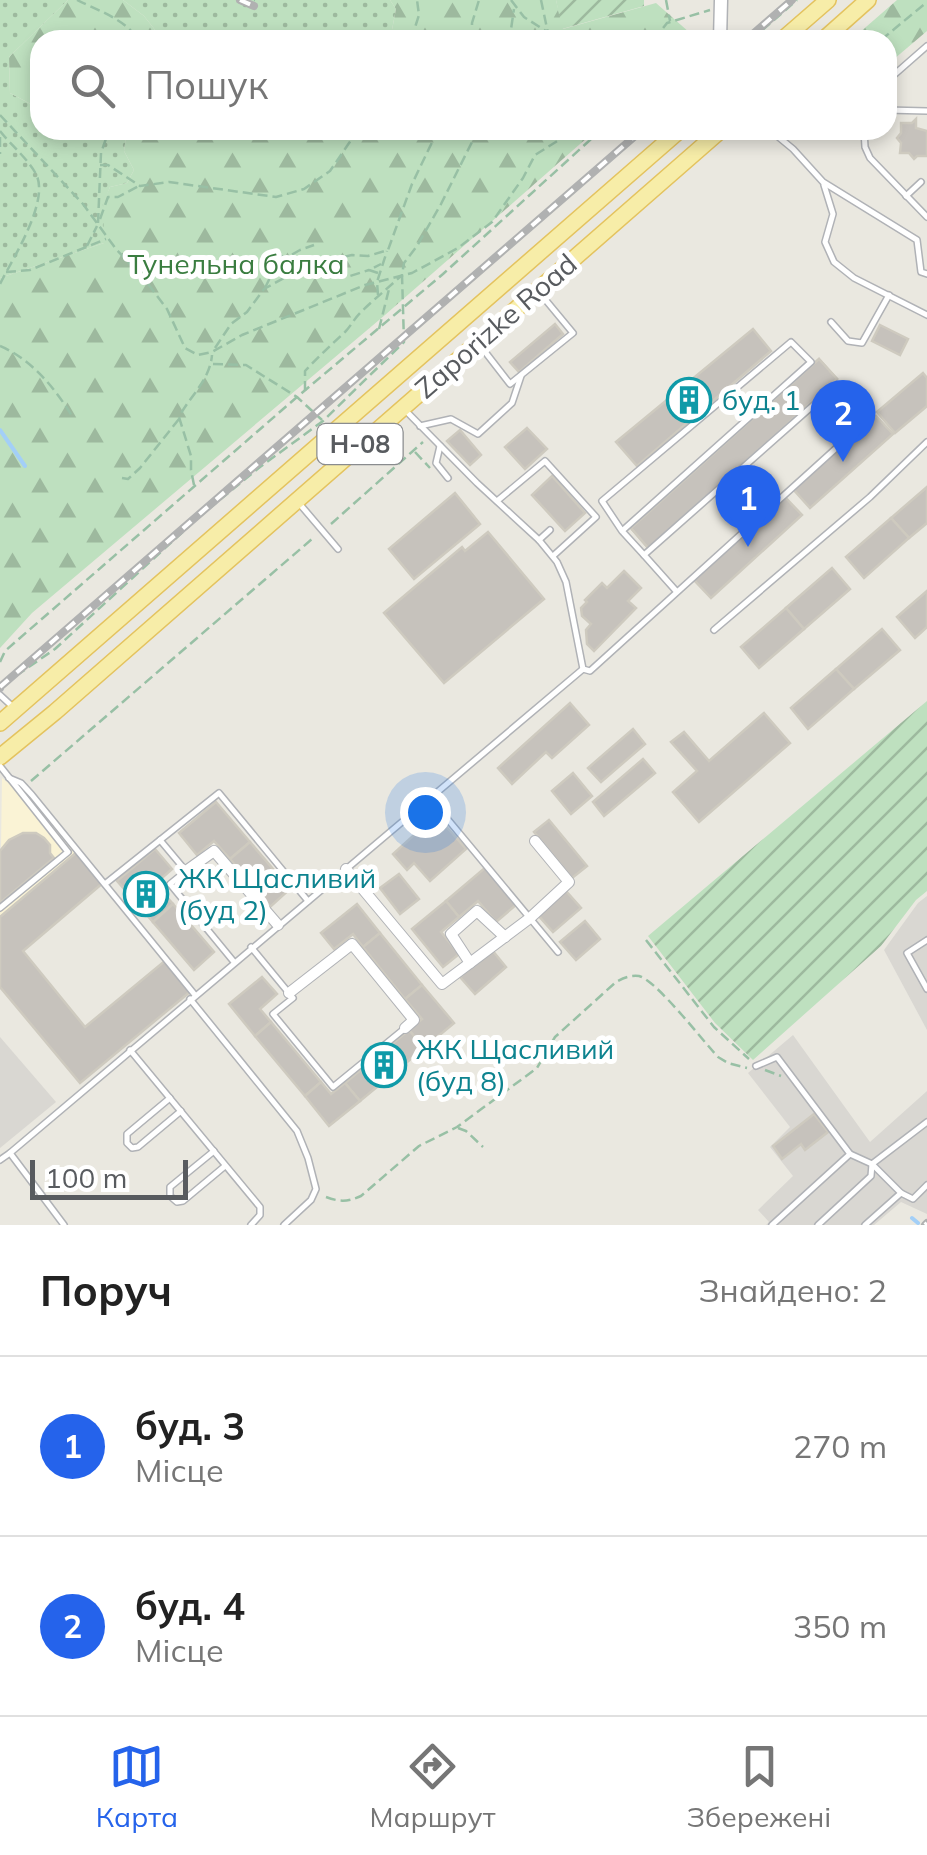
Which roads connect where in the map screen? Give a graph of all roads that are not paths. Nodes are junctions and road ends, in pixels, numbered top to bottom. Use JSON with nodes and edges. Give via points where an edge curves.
{"nodes":[{"id":1,"x":828,"y":0,"type":"edge"},
{"id":2,"x":868,"y":0,"type":"edge"},
{"id":3,"x":721,"y":3,"type":"edge"},
{"id":4,"x":720,"y":30,"type":"edge"},
{"id":5,"x":794,"y":30,"type":"edge"},
{"id":6,"x":834,"y":30,"type":"edge"},
{"id":7,"x":927,"y":46,"type":"edge"},
{"id":8,"x":897,"y":72,"type":"edge"},
{"id":9,"x":897,"y":110,"type":"edge"},
{"id":10,"x":927,"y":111,"type":"edge"},
{"id":11,"x":669,"y":140,"type":"edge"},
{"id":12,"x":709,"y":140,"type":"edge"},
{"id":13,"x":782,"y":140,"type":"edge"},
{"id":14,"x":865,"y":140,"type":"edge"},
{"id":15,"x":823,"y":182,"type":"junction"},
{"id":16,"x":921,"y":182,"type":"dead end"},
{"id":17,"x":906,"y":196,"type":"junction"},
{"id":18,"x":927,"y":217,"type":"edge"},
{"id":19,"x":927,"y":274,"type":"edge"},
{"id":20,"x":537,"y":290,"type":"junction"},
{"id":21,"x":889,"y":295,"type":"junction"},
{"id":22,"x":927,"y":315,"type":"edge"},
{"id":23,"x":832,"y":322,"type":"dead end"},
{"id":24,"x":478,"y":342,"type":"junction"},
{"id":25,"x":521,"y":375,"type":"junction"},
{"id":26,"x":403,"y":407,"type":"junction"},
{"id":27,"x":420,"y":426,"type":"junction"},
{"id":28,"x":927,"y":442,"type":"edge"},
{"id":29,"x":440,"y":446,"type":"junction"},
{"id":30,"x":448,"y":478,"type":"dead end"},
{"id":31,"x":296,"y":500,"type":"junction"},
{"id":32,"x":496,"y":500,"type":"junction"},
{"id":33,"x":550,"y":530,"type":"dead end"},
{"id":34,"x":622,"y":531,"type":"junction"},
{"id":35,"x":539,"y":540,"type":"junction"},
{"id":36,"x":338,"y":549,"type":"dead end"},
{"id":37,"x":644,"y":555,"type":"junction"},
{"id":38,"x":552,"y":556,"type":"junction"},
{"id":39,"x":677,"y":592,"type":"junction"},
{"id":40,"x":714,"y":630,"type":"dead end"},
{"id":41,"x":583,"y":669,"type":"junction"},
{"id":42,"x":0,"y":696,"type":"edge"},
{"id":43,"x":16,"y":710,"type":"junction"},
{"id":44,"x":0,"y":723,"type":"edge"},
{"id":45,"x":0,"y":758,"type":"edge"},
{"id":46,"x":0,"y":766,"type":"edge"},
{"id":47,"x":9,"y":778,"type":"junction"},
{"id":48,"x":430,"y":798,"type":"junction"},
{"id":49,"x":160,"y":840,"type":"junction"},
{"id":50,"x":535,"y":841,"type":"dead end"},
{"id":51,"x":346,"y":869,"type":"junction"},
{"id":52,"x":186,"y":871,"type":"junction"},
{"id":53,"x":105,"y":884,"type":"junction"},
{"id":54,"x":308,"y":900,"type":"junction"},
{"id":55,"x":0,"y":908,"type":"edge"},
{"id":56,"x":530,"y":918,"type":"junction"},
{"id":57,"x":278,"y":925,"type":"junction"},
{"id":58,"x":505,"y":936,"type":"junction"},
{"id":59,"x":927,"y":940,"type":"edge"},
{"id":60,"x":252,"y":947,"type":"junction"},
{"id":61,"x":558,"y":952,"type":"dead end"},
{"id":62,"x":234,"y":962,"type":"junction"},
{"id":63,"x":470,"y":963,"type":"junction"},
{"id":64,"x":927,"y":988,"type":"edge"},
{"id":65,"x":289,"y":993,"type":"junction"},
{"id":66,"x":192,"y":997,"type":"junction"},
{"id":67,"x":405,"y":1028,"type":"joint"},
{"id":68,"x":130,"y":1050,"type":"junction"},
{"id":69,"x":756,"y":1066,"type":"road end"},
{"id":70,"x":170,"y":1098,"type":"junction"},
{"id":71,"x":180,"y":1110,"type":"junction"},
{"id":72,"x":927,"y":1122,"type":"edge"},
{"id":73,"x":214,"y":1151,"type":"junction"},
{"id":74,"x":10,"y":1153,"type":"junction"},
{"id":75,"x":850,"y":1154,"type":"junction"},
{"id":76,"x":0,"y":1160,"type":"edge"},
{"id":77,"x":872,"y":1164,"type":"junction"},
{"id":78,"x":226,"y":1165,"type":"junction"},
{"id":79,"x":927,"y":1185,"type":"edge"},
{"id":80,"x":901,"y":1194,"type":"junction"},
{"id":81,"x":284,"y":1224,"type":"edge"},
{"id":82,"x":64,"y":1225,"type":"edge"},
{"id":83,"x":251,"y":1225,"type":"edge"},
{"id":84,"x":772,"y":1225,"type":"edge"},
{"id":85,"x":818,"y":1225,"type":"edge"},
{"id":86,"x":865,"y":1225,"type":"edge"}],
"edges":[{"from":1,"to":5,"type":"main road"},
{"from":2,"to":6,"type":"main road"},
{"from":3,"to":4,"type":"street"},
{"from":7,"to":8,"type":"lane"},
{"from":9,"to":10,"type":"lane"},
{"from":11,"to":43,"type":"main road","name":"Zaporizke Road","number":"Н-08"},
{"from":12,"to":20,"type":"main road","name":"Zaporizke Road","number":"Н-08"},
{"from":13,"to":15,"type":"lane"},
{"from":14,"to":17,"type":"lane","via":[[870,158]]},
{"from":15,"to":19,"type":"lane","via":[[917,240],[920,272]]},
{"from":15,"to":21,"type":"lane","via":[[834,214],[825,242],[834,262]]},
{"from":16,"to":17,"type":"lane"},
{"from":17,"to":18,"type":"lane"},
{"from":20,"to":24,"type":"main road","name":"Zaporizke Road","number":"Н-08"},
{"from":20,"to":25,"type":"lane","via":[[573,333]]},
{"from":21,"to":22,"type":"lane"},
{"from":21,"to":23,"type":"lane","via":[[862,343],[848,341]]},
{"from":24,"to":25,"type":"lane","via":[[510,384]]},
{"from":24,"to":26,"type":"main road","name":"Zaporizke Road","number":"Н-08"},
{"from":25,"to":27,"type":"lane","via":[[512,402],[478,434],[451,419]]},
{"from":26,"to":27,"type":"lane"},
{"from":26,"to":31,"type":"main road","name":"Zaporizke Road","number":"Н-08"},
{"from":27,"to":29,"type":"lane"},
{"from":28,"to":40,"type":"lane"},
{"from":29,"to":30,"type":"lane","via":[[436,463]]},
{"from":29,"to":32,"type":"lane"},
{"from":31,"to":36,"type":"lane"},
{"from":31,"to":45,"type":"main road","name":"Zaporizke Road","number":"Н-08"},
{"from":32,"to":35,"type":"lane"},
{"from":32,"to":38,"type":"lane","via":[[545,461],[596,517]]},
{"from":33,"to":35,"type":"lane"},
{"from":34,"to":34,"type":"lane","via":[[753,414],[812,362],[791,342],[602,502]]},
{"from":34,"to":37,"type":"lane"},
{"from":35,"to":38,"type":"lane"},
{"from":37,"to":39,"type":"lane"},
{"from":37,"to":39,"type":"lane","via":[[834,387],[865,422]]},
{"from":38,"to":41,"type":"lane","via":[[566,582]]},
{"from":39,"to":41,"type":"lane","via":[[590,671]]},
{"from":41,"to":48,"type":"lane"},
{"from":42,"to":43,"type":"lane"},
{"from":43,"to":44,"type":"main road","name":"Zaporizke Road","number":"Н-08"},
{"from":46,"to":47,"type":"lane"},
{"from":47,"to":53,"type":"lane","via":[[32,794]]},
{"from":47,"to":55,"type":"lane","via":[[68,852]]},
{"from":48,"to":51,"type":"lane"},
{"from":48,"to":56,"type":"lane"},
{"from":49,"to":52,"type":"lane"},
{"from":49,"to":53,"type":"lane"},
{"from":49,"to":54,"type":"lane","via":[[219,793]]},
{"from":50,"to":56,"type":"street","via":[[569,882]]},
{"from":51,"to":54,"type":"lane"},
{"from":51,"to":63,"type":"street","via":[[442,984]]},
{"from":52,"to":57,"type":"street","via":[[214,850]]},
{"from":52,"to":62,"type":"lane","via":[[170,884]]},
{"from":53,"to":66,"type":"lane"},
{"from":54,"to":57,"type":"lane"},
{"from":56,"to":58,"type":"street"},
{"from":56,"to":61,"type":"lane"},
{"from":57,"to":60,"type":"lane"},
{"from":58,"to":63,"type":"street"},
{"from":58,"to":63,"type":"street","via":[[477,910],[451,934]]},
{"from":59,"to":64,"type":"lane","via":[[907,953]]},
{"from":60,"to":62,"type":"lane"},
{"from":60,"to":65,"type":"lane"},
{"from":62,"to":66,"type":"lane"},
{"from":65,"to":67,"type":"street","via":[[352,944],[414,1020]]},
{"from":65,"to":67,"type":"lane","via":[[293,998],[273,1014],[333,1087]]},
{"from":66,"to":68,"type":"lane"},
{"from":66,"to":81,"type":"lane","via":[[300,1137],[316,1189]]},
{"from":68,"to":70,"type":"lane"},
{"from":68,"to":74,"type":"lane"},
{"from":69,"to":75,"type":"lane","via":[[777,1057]]},
{"from":70,"to":71,"type":"lane"},
{"from":70,"to":71,"type":"lane","via":[[128,1134],[127,1143],[138,1147]]},
{"from":71,"to":73,"type":"lane"},
{"from":72,"to":77,"type":"lane"},
{"from":73,"to":78,"type":"lane"},
{"from":73,"to":78,"type":"lane","via":[[170,1187],[170,1196],[180,1202]]},
{"from":74,"to":76,"type":"lane"},
{"from":74,"to":82,"type":"lane"},
{"from":75,"to":77,"type":"lane"},
{"from":75,"to":84,"type":"lane"},
{"from":77,"to":80,"type":"lane"},
{"from":77,"to":85,"type":"lane","via":[[870,1176]]},
{"from":78,"to":83,"type":"lane","via":[[260,1206]]},
{"from":79,"to":80,"type":"lane","via":[[914,1200]]},
{"from":80,"to":86,"type":"lane"}]}
